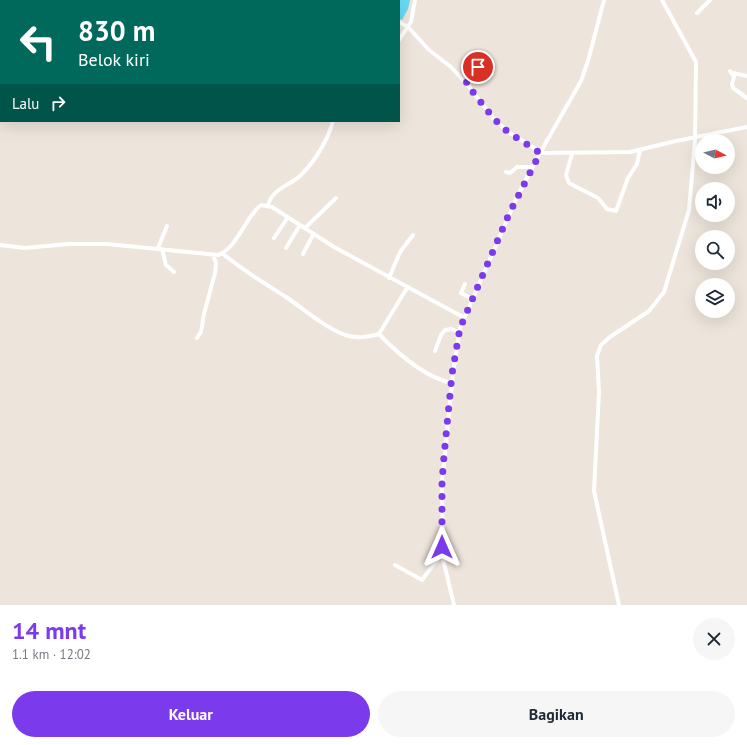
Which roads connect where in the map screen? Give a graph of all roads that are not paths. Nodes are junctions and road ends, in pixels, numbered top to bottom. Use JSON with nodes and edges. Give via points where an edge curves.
{"nodes":[{"id":1,"x":415,"y":0,"type":"edge"},
{"id":2,"x":604,"y":0,"type":"edge"},
{"id":3,"x":662,"y":0,"type":"edge"},
{"id":4,"x":710,"y":0,"type":"edge"},
{"id":5,"x":697,"y":13,"type":"dead end"},
{"id":6,"x":400,"y":23,"type":"edge"},
{"id":7,"x":408,"y":27,"type":"junction"},
{"id":8,"x":400,"y":39,"type":"edge"},
{"id":9,"x":478,"y":67,"type":"dead end"},
{"id":10,"x":747,"y":76,"type":"edge"},
{"id":11,"x":466,"y":83,"type":"junction"},
{"id":12,"x":747,"y":98,"type":"edge"},
{"id":13,"x":333,"y":122,"type":"edge"},
{"id":14,"x":747,"y":127,"type":"edge"},
{"id":15,"x":695,"y":134,"type":"edge"},
{"id":16,"x":711,"y":134,"type":"edge"},
{"id":17,"x":695,"y":137,"type":"joint"},
{"id":18,"x":640,"y":150,"type":"junction"},
{"id":19,"x":540,"y":153,"type":"junction"},
{"id":20,"x":572,"y":154,"type":"junction"},
{"id":21,"x":532,"y":167,"type":"junction"},
{"id":22,"x":506,"y":172,"type":"dead end"},
{"id":23,"x":336,"y":198,"type":"dead end"},
{"id":24,"x":268,"y":206,"type":"junction"},
{"id":25,"x":288,"y":217,"type":"junction"},
{"id":26,"x":300,"y":225,"type":"junction"},
{"id":27,"x":167,"y":226,"type":"dead end"},
{"id":28,"x":305,"y":228,"type":"junction"},
{"id":29,"x":313,"y":234,"type":"junction"},
{"id":30,"x":413,"y":235,"type":"dead end"},
{"id":31,"x":274,"y":238,"type":"dead end"},
{"id":32,"x":0,"y":245,"type":"edge"},
{"id":33,"x":160,"y":248,"type":"junction"},
{"id":34,"x":286,"y":248,"type":"dead end"},
{"id":35,"x":222,"y":253,"type":"junction"},
{"id":36,"x":303,"y":254,"type":"dead end"},
{"id":37,"x":213,"y":255,"type":"junction"},
{"id":38,"x":174,"y":272,"type":"dead end"},
{"id":39,"x":388,"y":278,"type":"junction"},
{"id":40,"x":465,"y":284,"type":"dead end"},
{"id":41,"x":407,"y":288,"type":"junction"},
{"id":42,"x":472,"y":300,"type":"junction"},
{"id":43,"x":463,"y":317,"type":"junction"},
{"id":44,"x":460,"y":332,"type":"junction"},
{"id":45,"x":378,"y":334,"type":"junction"},
{"id":46,"x":197,"y":338,"type":"dead end"},
{"id":47,"x":435,"y":351,"type":"dead end"},
{"id":48,"x":451,"y":383,"type":"junction"},
{"id":49,"x":442,"y":553,"type":"junction"},
{"id":50,"x":395,"y":565,"type":"dead end"},
{"id":51,"x":454,"y":605,"type":"edge"},
{"id":52,"x":619,"y":605,"type":"edge"}],
"edges":[{"from":1,"to":7,"type":"street","via":[[414,12]]},
{"from":2,"to":19,"type":"street","via":[[586,71]]},
{"from":3,"to":15,"type":"street","via":[[696,62]]},
{"from":4,"to":5,"type":"street"},
{"from":6,"to":7,"type":"street"},
{"from":7,"to":8,"type":"street"},
{"from":7,"to":11,"type":"street"},
{"from":9,"to":11,"type":"street"},
{"from":10,"to":12,"type":"street","via":[[732,72],[733,88]]},
{"from":11,"to":19,"type":"street","via":[[494,119],[508,132]]},
{"from":13,"to":24,"type":"street","via":[[328,135],[305,170],[291,184],[274,193]]},
{"from":14,"to":16,"type":"street"},
{"from":17,"to":18,"type":"street"},
{"from":17,"to":52,"type":"street","via":[[689,210],[666,286],[649,311],[601,345],[598,356],[600,392],[594,491]]},
{"from":18,"to":20,"type":"street"},
{"from":18,"to":20,"type":"street","via":[[637,164],[628,178],[616,211],[607,208],[598,198],[569,183],[566,175]]},
{"from":19,"to":20,"type":"street"},
{"from":19,"to":21,"type":"street"},
{"from":21,"to":22,"type":"street","via":[[520,167],[512,172]]},
{"from":21,"to":42,"type":"street"},
{"from":23,"to":28,"type":"street"},
{"from":24,"to":25,"type":"street"},
{"from":24,"to":35,"type":"street","via":[[258,207]]},
{"from":25,"to":26,"type":"street"},
{"from":25,"to":31,"type":"street"},
{"from":26,"to":28,"type":"street"},
{"from":26,"to":34,"type":"street"},
{"from":27,"to":33,"type":"street"},
{"from":28,"to":29,"type":"street"},
{"from":29,"to":36,"type":"street"},
{"from":29,"to":39,"type":"street"},
{"from":30,"to":39,"type":"street","via":[[400,252]]},
{"from":32,"to":33,"type":"street","via":[[19,248],[107,244]]},
{"from":33,"to":37,"type":"street"},
{"from":33,"to":38,"type":"street","via":[[166,265]]},
{"from":35,"to":37,"type":"street"},
{"from":35,"to":45,"type":"street","via":[[254,278],[337,331],[361,338]]},
{"from":37,"to":46,"type":"street","via":[[216,263],[215,273],[201,332]]},
{"from":39,"to":41,"type":"street"},
{"from":40,"to":42,"type":"street","via":[[462,293]]},
{"from":41,"to":43,"type":"street"},
{"from":41,"to":45,"type":"street"},
{"from":42,"to":43,"type":"street"},
{"from":43,"to":44,"type":"street"},
{"from":44,"to":47,"type":"street","via":[[445,330]]},
{"from":44,"to":48,"type":"street"},
{"from":45,"to":48,"type":"street","via":[[416,366],[435,378]]},
{"from":48,"to":49,"type":"street","via":[[442,482]]},
{"from":49,"to":50,"type":"street","via":[[422,580]]},
{"from":49,"to":51,"type":"street"}]}
